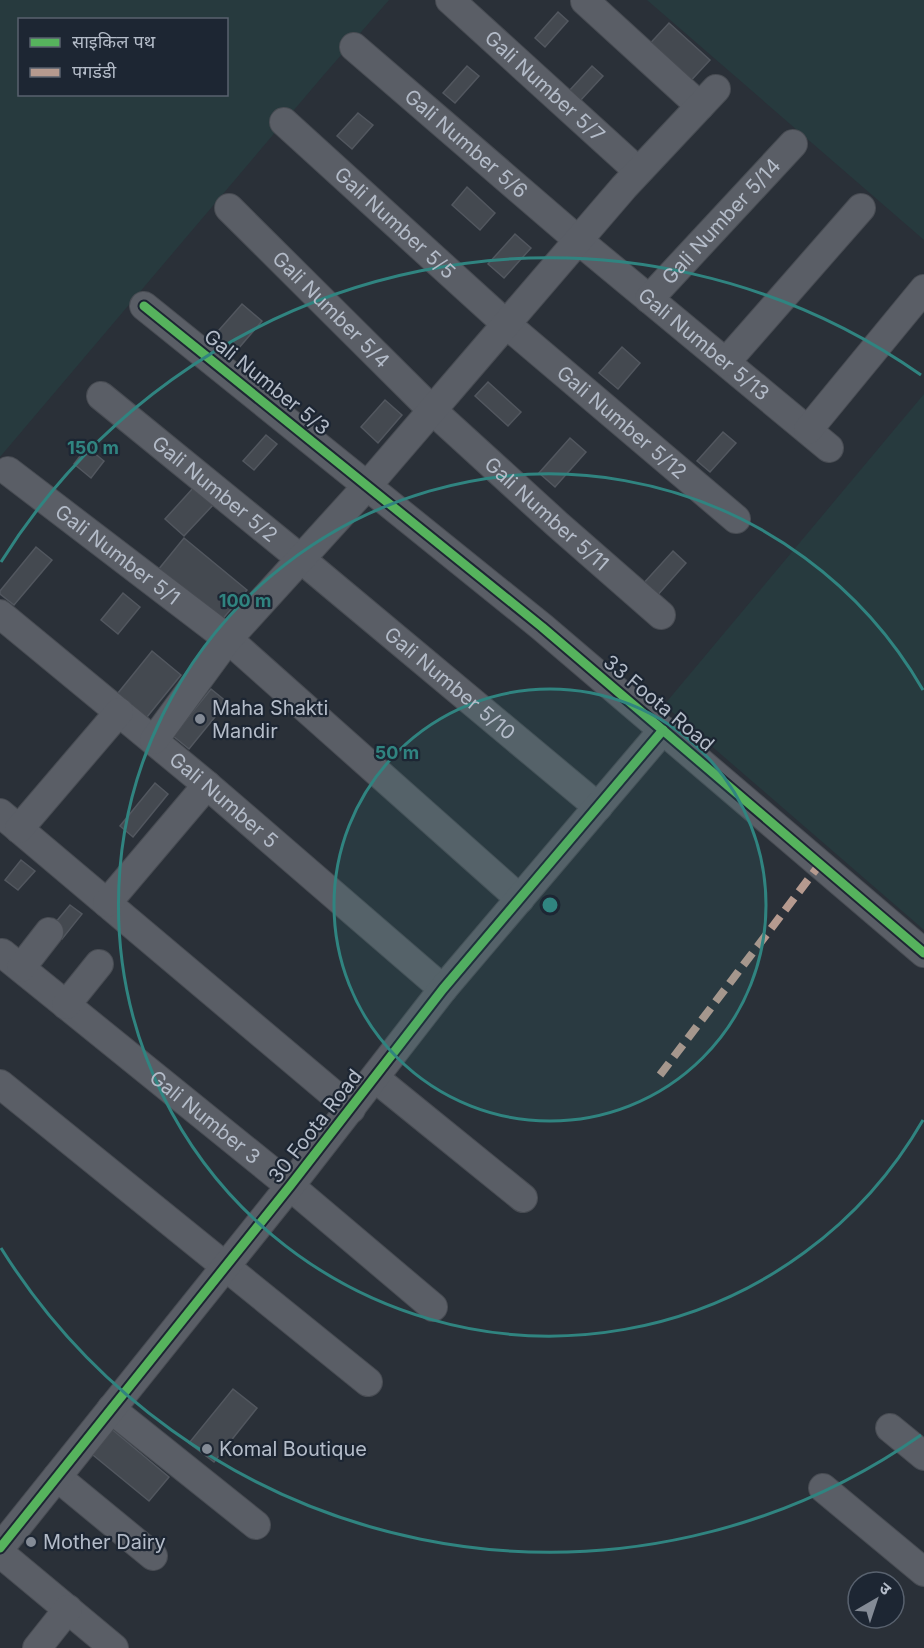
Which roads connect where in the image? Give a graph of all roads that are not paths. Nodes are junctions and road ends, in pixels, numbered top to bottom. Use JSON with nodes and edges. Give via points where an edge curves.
{"nodes":[{"id":1,"x":450,"y":0,"type":"edge"},
{"id":2,"x":585,"y":1,"type":"edge"},
{"id":3,"x":354,"y":47,"type":"dead end"},
{"id":4,"x":284,"y":122,"type":"dead end"},
{"id":5,"x":793,"y":144,"type":"dead end"},
{"id":6,"x":639,"y":171,"type":"junction"},
{"id":7,"x":229,"y":208,"type":"dead end"},
{"id":8,"x":861,"y":208,"type":"dead end"},
{"id":9,"x":578,"y":240,"type":"junction"},
{"id":10,"x":924,"y":289,"type":"edge"},
{"id":11,"x":649,"y":298,"type":"junction"},
{"id":12,"x":144,"y":306,"type":"dead end"},
{"id":13,"x":506,"y":324,"type":"junction"},
{"id":14,"x":726,"y":362,"type":"junction"},
{"id":15,"x":101,"y":396,"type":"dead end"},
{"id":16,"x":432,"y":410,"type":"junction"},
{"id":17,"x":8,"y":471,"type":"dead end"},
{"id":18,"x":368,"y":486,"type":"junction"},
{"id":19,"x":736,"y":519,"type":"dead end"},
{"id":20,"x":301,"y":559,"type":"junction"},
{"id":21,"x":0,"y":614,"type":"edge"},
{"id":22,"x":662,"y":615,"type":"dead end"},
{"id":23,"x":228,"y":639,"type":"junction"},
{"id":24,"x":119,"y":712,"type":"junction"},
{"id":25,"x":663,"y":730,"type":"junction"},
{"id":26,"x":154,"y":740,"type":"junction"},
{"id":27,"x":207,"y":785,"type":"junction"},
{"id":28,"x":598,"y":807,"type":"junction"},
{"id":29,"x":9,"y":821,"type":"edge"},
{"id":30,"x":520,"y":899,"type":"junction"},
{"id":31,"x":107,"y":903,"type":"junction"},
{"id":32,"x":49,"y":932,"type":"dead end"},
{"id":33,"x":924,"y":953,"type":"edge"},
{"id":34,"x":99,"y":964,"type":"dead end"},
{"id":35,"x":443,"y":989,"type":"junction"},
{"id":36,"x":66,"y":1005,"type":"junction"},
{"id":37,"x":375,"y":1078,"type":"junction"},
{"id":38,"x":3,"y":1094,"type":"edge"},
{"id":39,"x":351,"y":1108,"type":"junction"},
{"id":40,"x":290,"y":1186,"type":"junction"},
{"id":41,"x":524,"y":1198,"type":"dead end"},
{"id":42,"x":226,"y":1267,"type":"junction"},
{"id":43,"x":433,"y":1307,"type":"dead end"},
{"id":44,"x":368,"y":1382,"type":"dead end"},
{"id":45,"x":111,"y":1410,"type":"junction"},
{"id":46,"x":890,"y":1428,"type":"dead end"},
{"id":47,"x":924,"y":1456,"type":"edge"},
{"id":48,"x":57,"y":1477,"type":"junction"},
{"id":49,"x":823,"y":1488,"type":"dead end"},
{"id":50,"x":256,"y":1525,"type":"dead end"},
{"id":51,"x":0,"y":1548,"type":"edge"},
{"id":52,"x":0,"y":1553,"type":"edge"},
{"id":53,"x":153,"y":1556,"type":"dead end"},
{"id":54,"x":924,"y":1572,"type":"edge"},
{"id":55,"x":68,"y":1609,"type":"junction"},
{"id":56,"x":37,"y":1648,"type":"edge"},
{"id":57,"x":114,"y":1648,"type":"edge"}],
"edges":[{"from":1,"to":6,"type":"street","name":"Gali Number 5/7"},
{"from":2,"to":6,"type":"street","via":[[708,97]]},
{"from":3,"to":9,"type":"street","name":"Gali Number 5/6"},
{"from":4,"to":13,"type":"street","name":"Gali Number 5/5"},
{"from":5,"to":11,"type":"street","name":"Gali Number 5/14"},
{"from":6,"to":9,"type":"street"},
{"from":7,"to":16,"type":"street","name":"Gali Number 5/4"},
{"from":8,"to":14,"type":"street"},
{"from":9,"to":11,"type":"street","name":"Gali Number 5/13"},
{"from":9,"to":13,"type":"street"},
{"from":10,"to":14,"type":"street","name":"Gali Number 5/13","via":[[819,439]]},
{"from":11,"to":14,"type":"street","name":"Gali Number 5/13"},
{"from":12,"to":18,"type":"street","name":"Gali Number 5/3"},
{"from":13,"to":16,"type":"street"},
{"from":13,"to":19,"type":"street","name":"Gali Number 5/12"},
{"from":15,"to":20,"type":"street","name":"Gali Number 5/2"},
{"from":16,"to":18,"type":"street"},
{"from":16,"to":22,"type":"street","name":"Gali Number 5/11"},
{"from":17,"to":23,"type":"street","name":"Gali Number 5/1"},
{"from":18,"to":20,"type":"street"},
{"from":18,"to":25,"type":"street","name":"33 Foota Road"},
{"from":20,"to":23,"type":"street"},
{"from":20,"to":28,"type":"street","name":"Gali Number 5/10"},
{"from":21,"to":24,"type":"street","name":"Gali Number 5"},
{"from":23,"to":26,"type":"street"},
{"from":23,"to":30,"type":"street","name":"Gali Number 5/1"},
{"from":24,"to":26,"type":"street","name":"Gali Number 5"},
{"from":24,"to":29,"type":"street"},
{"from":25,"to":28,"type":"street","name":"30 Foota Road"},
{"from":25,"to":33,"type":"street","name":"33 Foota Road"},
{"from":26,"to":27,"type":"street","name":"Gali Number 5"},
{"from":27,"to":31,"type":"street"},
{"from":27,"to":35,"type":"street","name":"Gali Number 5"},
{"from":28,"to":30,"type":"street","name":"30 Foota Road"},
{"from":29,"to":31,"type":"street"},
{"from":30,"to":35,"type":"street","name":"30 Foota Road"},
{"from":31,"to":39,"type":"street"},
{"from":32,"to":36,"type":"street","name":"Gali Number 3","via":[[11,960]]},
{"from":34,"to":36,"type":"street"},
{"from":35,"to":37,"type":"street","name":"30 Foota Road"},
{"from":36,"to":40,"type":"street","name":"Gali Number 3"},
{"from":37,"to":39,"type":"street","name":"30 Foota Road"},
{"from":37,"to":41,"type":"street"},
{"from":38,"to":42,"type":"street"},
{"from":39,"to":40,"type":"street","name":"30 Foota Road"},
{"from":40,"to":42,"type":"street","name":"30 Foota Road"},
{"from":40,"to":43,"type":"street","name":"Gali Number 3"},
{"from":42,"to":44,"type":"street"},
{"from":42,"to":45,"type":"street","name":"30 Foota Road"},
{"from":45,"to":48,"type":"street","name":"30 Foota Road"},
{"from":45,"to":50,"type":"street"},
{"from":46,"to":47,"type":"street"},
{"from":48,"to":51,"type":"street","name":"30 Foota Road"},
{"from":48,"to":53,"type":"street"},
{"from":49,"to":54,"type":"street"},
{"from":52,"to":55,"type":"street"},
{"from":55,"to":56,"type":"street"},
{"from":55,"to":57,"type":"street"}]}
